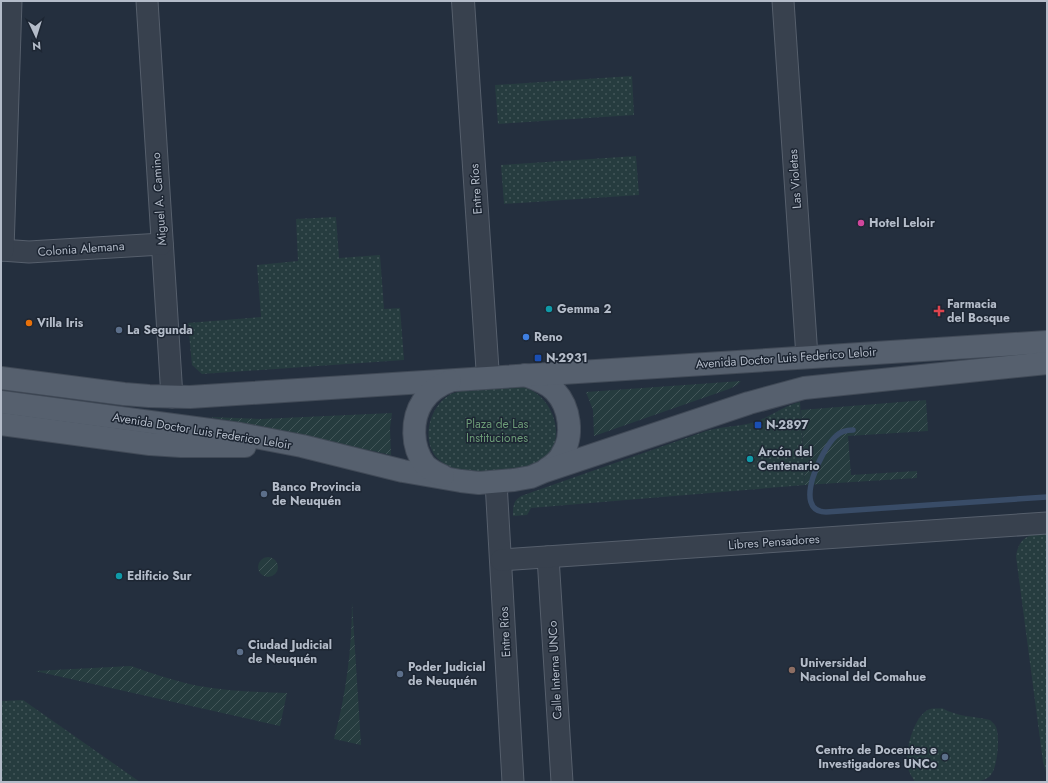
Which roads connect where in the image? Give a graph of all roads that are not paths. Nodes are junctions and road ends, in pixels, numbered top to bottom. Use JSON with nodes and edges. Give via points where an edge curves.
{"nodes":[{"id":1,"x":11,"y":1,"type":"edge"},
{"id":2,"x":147,"y":1,"type":"edge"},
{"id":3,"x":463,"y":1,"type":"edge"},
{"id":4,"x":783,"y":1,"type":"edge"},
{"id":5,"x":162,"y":244,"type":"junction"},
{"id":6,"x":2,"y":250,"type":"edge"},
{"id":7,"x":1047,"y":342,"type":"edge"},
{"id":8,"x":807,"y":357,"type":"junction"},
{"id":9,"x":1047,"y":363,"type":"edge"},
{"id":10,"x":524,"y":375,"type":"junction"},
{"id":11,"x":488,"y":377,"type":"junction"},
{"id":12,"x":1,"y":378,"type":"edge"},
{"id":13,"x":451,"y":380,"type":"junction"},
{"id":14,"x":172,"y":397,"type":"junction"},
{"id":15,"x":1,"y":402,"type":"edge"},
{"id":16,"x":1,"y":424,"type":"edge"},
{"id":17,"x":302,"y":446,"type":"junction"},
{"id":18,"x":545,"y":471,"type":"junction"},
{"id":19,"x":448,"y":478,"type":"junction"},
{"id":20,"x":496,"y":482,"type":"junction"},
{"id":21,"x":1047,"y":523,"type":"edge"},
{"id":22,"x":548,"y":557,"type":"junction"},
{"id":23,"x":501,"y":560,"type":"junction"},
{"id":24,"x":513,"y":782,"type":"edge"},
{"id":25,"x":562,"y":782,"type":"edge"}],
"edges":[{"from":1,"to":6,"type":"street"},
{"from":2,"to":5,"type":"street","name":"Miguel A. Camino"},
{"from":3,"to":11,"type":"street","name":"Entre Ríos"},
{"from":4,"to":8,"type":"street","name":"Las Violetas"},
{"from":5,"to":6,"type":"street","name":"Colonia Alemana","via":[[29,252]]},
{"from":5,"to":14,"type":"street","name":"Miguel A. Camino"},
{"from":7,"to":8,"type":"main road","name":"Avenida Doctor Luis Federico Leloir"},
{"from":8,"to":10,"type":"main road","name":"Avenida Doctor Luis Federico Leloir"},
{"from":9,"to":18,"type":"main road","name":"Avenida Doctor Luis Federico Leloir","via":[[804,388],[749,403]]},
{"from":10,"to":11,"type":"main road","name":"Avenida Doctor Luis Federico Leloir"},
{"from":10,"to":18,"type":"main road","name":"Avenida Doctor Luis Federico Leloir","via":[[537,379],[555,390],[561,399],[569,423],[569,435],[562,454]]},
{"from":11,"to":13,"type":"main road","name":"Avenida Doctor Luis Federico Leloir"},
{"from":12,"to":14,"type":"main road","name":"Avenida Doctor Luis Federico Leloir","via":[[124,394]]},
{"from":13,"to":14,"type":"main road","name":"Avenida Doctor Luis Federico Leloir"},
{"from":13,"to":19,"type":"main road","name":"Avenida Doctor Luis Federico Leloir","via":[[430,392],[423,401],[418,411],[414,433],[416,446],[426,466]]},
{"from":15,"to":17,"type":"main road","name":"Avenida Doctor Luis Federico Leloir","via":[[240,434]]},
{"from":16,"to":17,"type":"main road","via":[[165,445]]},
{"from":17,"to":19,"type":"main road","name":"Avenida Doctor Luis Federico Leloir","via":[[403,471]]},
{"from":18,"to":20,"type":"main road","name":"Avenida Doctor Luis Federico Leloir","via":[[530,477]]},
{"from":19,"to":20,"type":"main road","name":"Avenida Doctor Luis Federico Leloir","via":[[461,482]]},
{"from":20,"to":23,"type":"street","name":"Entre Ríos"},
{"from":21,"to":22,"type":"street","name":"Libres Pensadores"},
{"from":22,"to":23,"type":"street","name":"Libres Pensadores"},
{"from":22,"to":25,"type":"street","name":"Calle Interna UNCo"},
{"from":23,"to":24,"type":"street","name":"Entre Ríos"}]}
